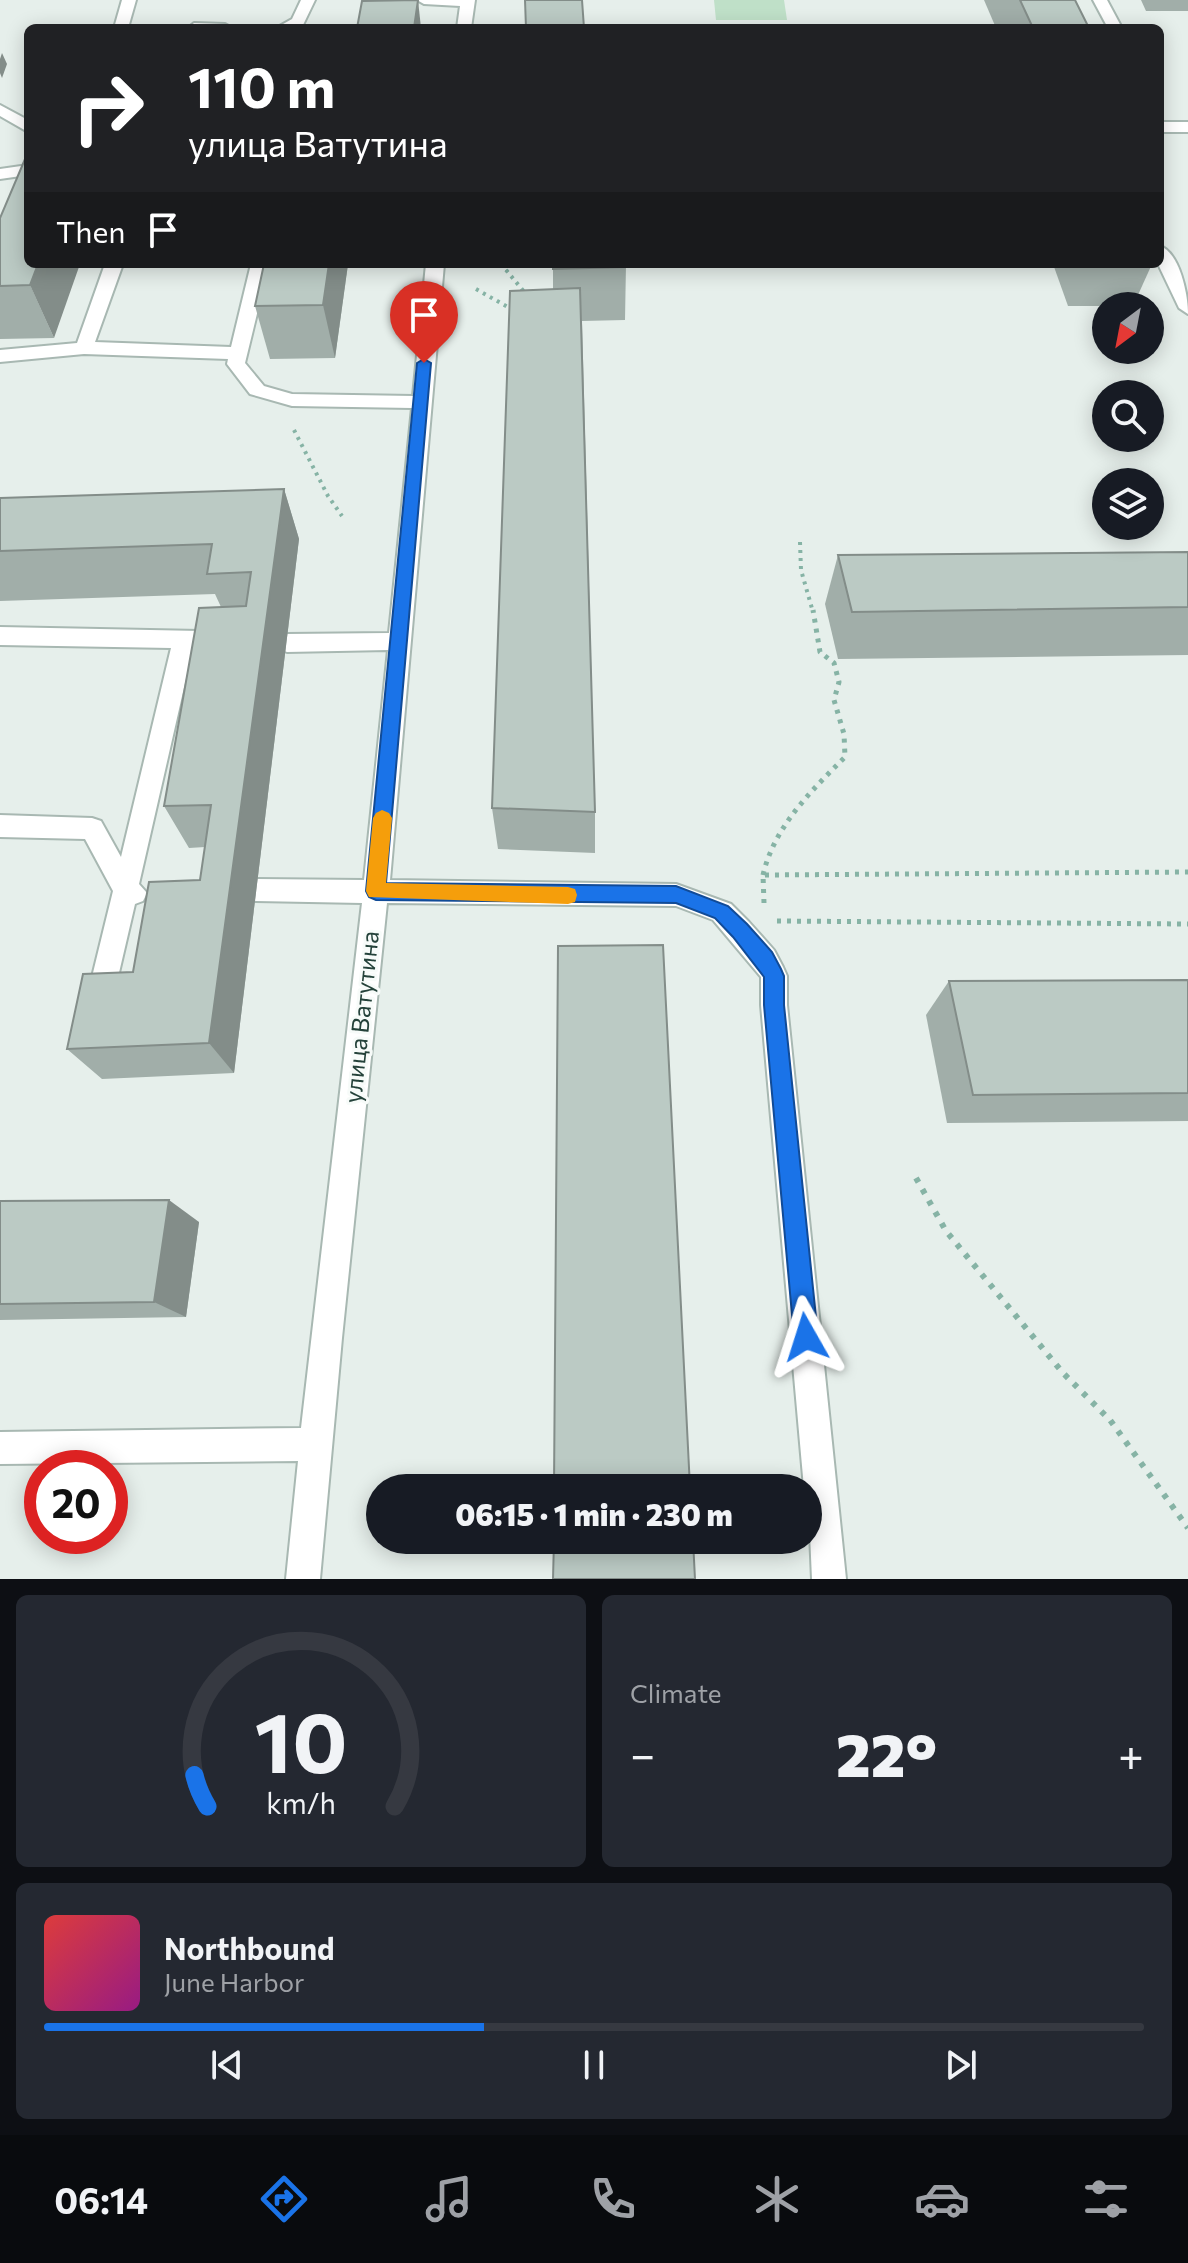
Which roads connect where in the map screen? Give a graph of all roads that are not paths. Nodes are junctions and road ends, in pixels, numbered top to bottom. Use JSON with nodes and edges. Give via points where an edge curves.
{"nodes":[{"id":1,"x":129,"y":0,"type":"edge"},
{"id":2,"x":308,"y":0,"type":"edge"},
{"id":3,"x":424,"y":0,"type":"edge"},
{"id":4,"x":1100,"y":0,"type":"edge"},
{"id":5,"x":468,"y":1,"type":"edge"},
{"id":6,"x":122,"y":24,"type":"edge"},
{"id":7,"x":293,"y":24,"type":"edge"},
{"id":8,"x":465,"y":24,"type":"edge"},
{"id":9,"x":1113,"y":24,"type":"edge"},
{"id":10,"x":0,"y":110,"type":"edge"},
{"id":11,"x":24,"y":125,"type":"edge"},
{"id":12,"x":1164,"y":127,"type":"edge"},
{"id":13,"x":1188,"y":127,"type":"edge"},
{"id":14,"x":24,"y":171,"type":"edge"},
{"id":15,"x":0,"y":174,"type":"edge"},
{"id":16,"x":1164,"y":259,"type":"edge"},
{"id":17,"x":113,"y":268,"type":"edge"},
{"id":18,"x":259,"y":268,"type":"edge"},
{"id":19,"x":435,"y":268,"type":"edge"},
{"id":20,"x":1188,"y":308,"type":"edge"},
{"id":21,"x":84,"y":348,"type":"junction"},
{"id":22,"x":239,"y":353,"type":"junction"},
{"id":23,"x":0,"y":356,"type":"edge"},
{"id":24,"x":422,"y":402,"type":"junction"},
{"id":25,"x":0,"y":636,"type":"edge"},
{"id":26,"x":184,"y":640,"type":"junction"},
{"id":27,"x":225,"y":641,"type":"edge"},
{"id":28,"x":399,"y":641,"type":"junction"},
{"id":29,"x":287,"y":643,"type":"dead end"},
{"id":30,"x":0,"y":826,"type":"edge"},
{"id":31,"x":256,"y":890,"type":"dead end"},
{"id":32,"x":376,"y":891,"type":"junction"},
{"id":33,"x":156,"y":892,"type":"edge"},
{"id":34,"x":127,"y":893,"type":"junction"},
{"id":35,"x":105,"y":977,"type":"edge"},
{"id":36,"x":316,"y":1444,"type":"junction"},
{"id":37,"x":0,"y":1448,"type":"edge"},
{"id":38,"x":303,"y":1579,"type":"edge"},
{"id":39,"x":829,"y":1579,"type":"edge"}],
"edges":[{"from":1,"to":6,"type":"street"},
{"from":2,"to":7,"type":"street"},
{"from":3,"to":5,"type":"street"},
{"from":4,"to":9,"type":"street"},
{"from":5,"to":8,"type":"street"},
{"from":10,"to":11,"type":"street"},
{"from":12,"to":13,"type":"street"},
{"from":14,"to":15,"type":"street"},
{"from":16,"to":20,"type":"street"},
{"from":17,"to":21,"type":"street"},
{"from":18,"to":22,"type":"street"},
{"from":19,"to":24,"type":"street","name":"улица Ватутина"},
{"from":21,"to":22,"type":"street"},
{"from":21,"to":23,"type":"street"},
{"from":22,"to":24,"type":"street","via":[[236,364],[257,390],[292,400]]},
{"from":24,"to":28,"type":"street","name":"улица Ватутина"},
{"from":25,"to":26,"type":"street"},
{"from":26,"to":27,"type":"street"},
{"from":26,"to":34,"type":"street"},
{"from":28,"to":29,"type":"street"},
{"from":28,"to":32,"type":"street","name":"улица Ватутина"},
{"from":30,"to":34,"type":"street","via":[[92,829]]},
{"from":31,"to":32,"type":"street"},
{"from":32,"to":36,"type":"street","name":"улица Ватутина"},
{"from":32,"to":39,"type":"street","via":[[676,895],[722,912],[765,959],[774,976]]},
{"from":33,"to":34,"type":"street"},
{"from":34,"to":35,"type":"street"},
{"from":36,"to":37,"type":"street"},
{"from":36,"to":38,"type":"street","name":"улица Ватутина"}]}
